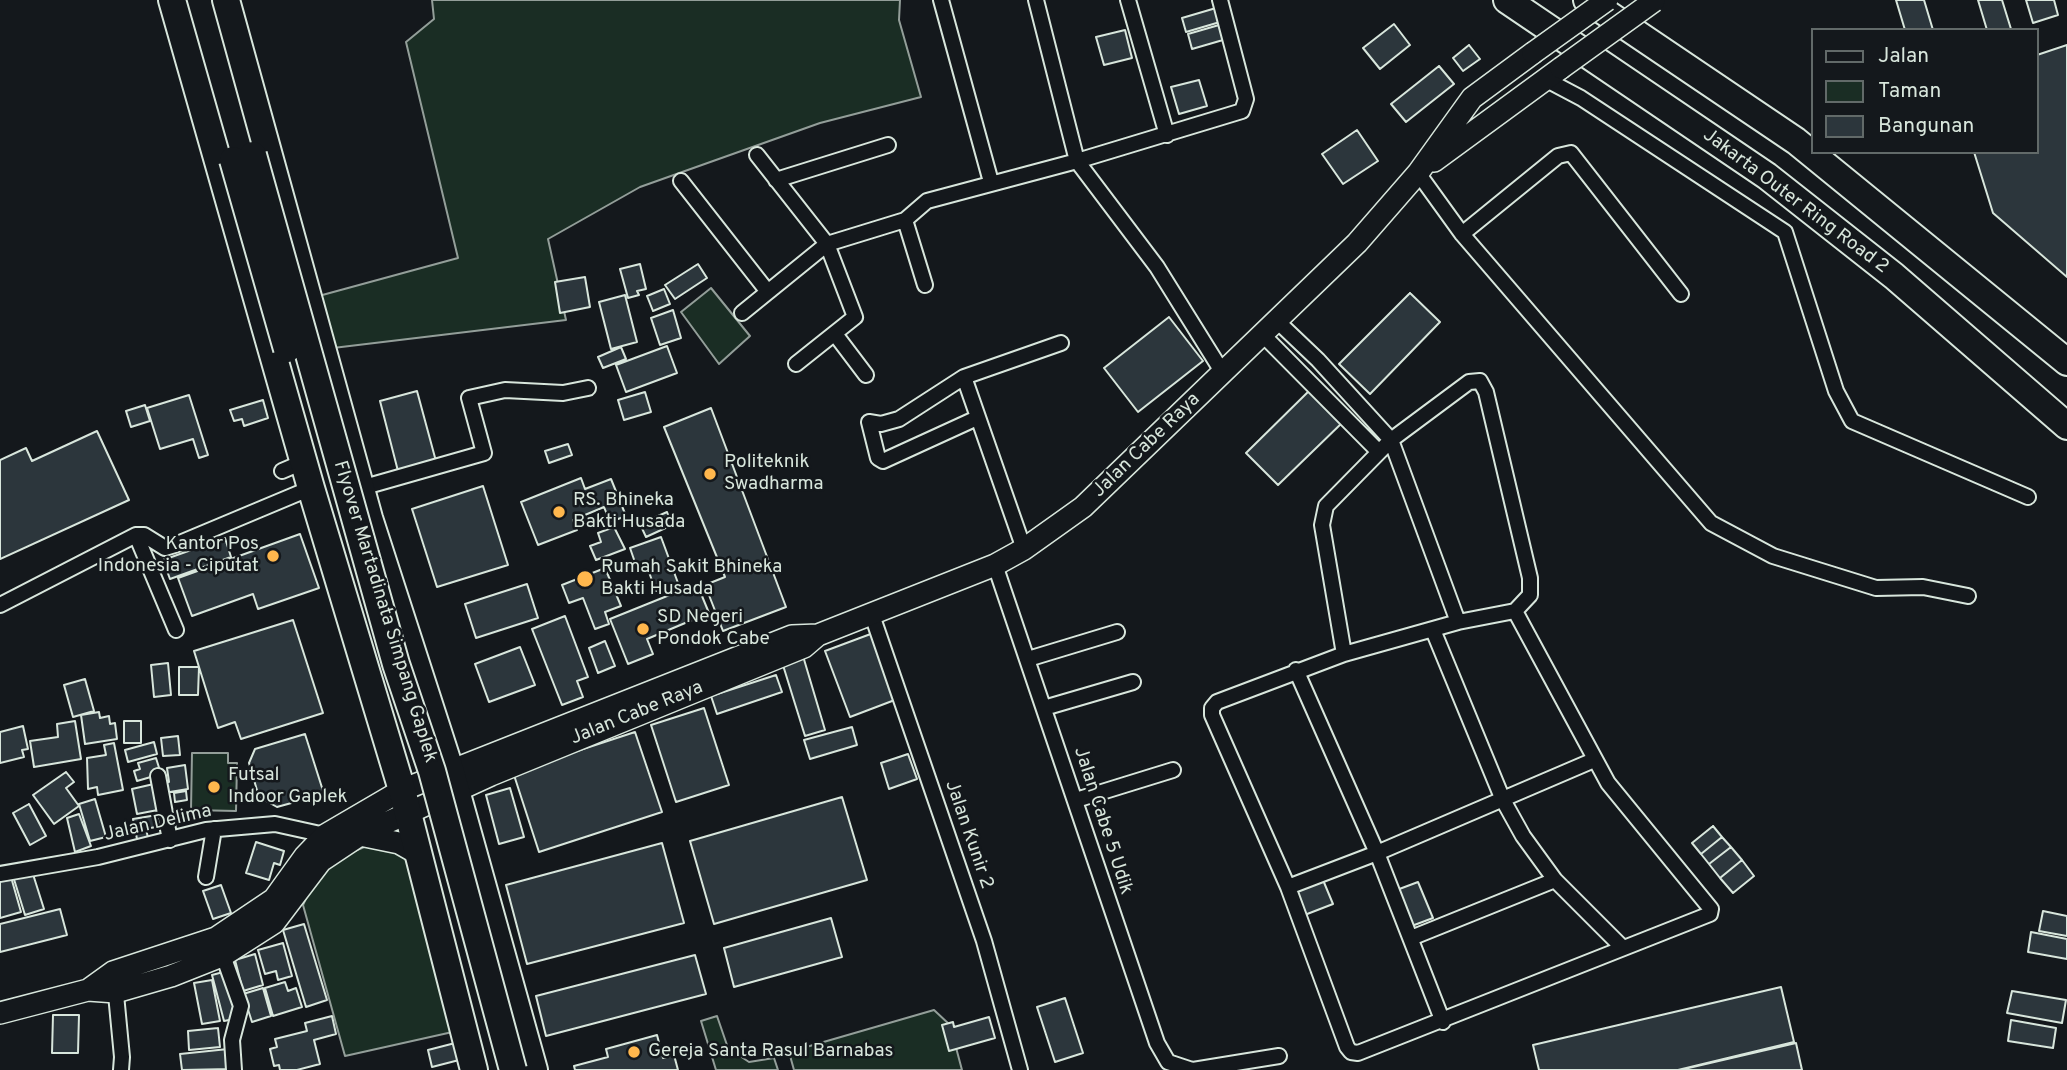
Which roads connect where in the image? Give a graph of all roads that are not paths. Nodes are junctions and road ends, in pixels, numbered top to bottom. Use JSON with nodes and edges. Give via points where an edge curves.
{"nodes":[{"id":1,"x":172,"y":0,"type":"edge"},
{"id":2,"x":184,"y":0,"type":"edge"},
{"id":3,"x":210,"y":0,"type":"edge"},
{"id":4,"x":226,"y":0,"type":"edge"},
{"id":5,"x":941,"y":0,"type":"edge"},
{"id":6,"x":1036,"y":0,"type":"edge"},
{"id":7,"x":1128,"y":0,"type":"edge"},
{"id":8,"x":1220,"y":0,"type":"edge"},
{"id":9,"x":1507,"y":0,"type":"edge"},
{"id":10,"x":1587,"y":0,"type":"edge"},
{"id":11,"x":1607,"y":0,"type":"edge"},
{"id":12,"x":1655,"y":1,"type":"edge"},
{"id":13,"x":1553,"y":74,"type":"junction"},
{"id":14,"x":1167,"y":135,"type":"junction"},
{"id":15,"x":888,"y":145,"type":"dead end"},
{"id":16,"x":757,"y":155,"type":"dead end"},
{"id":17,"x":243,"y":158,"type":"junction"},
{"id":18,"x":1077,"y":161,"type":"junction"},
{"id":19,"x":1418,"y":173,"type":"junction"},
{"id":20,"x":776,"y":180,"type":"junction"},
{"id":21,"x":681,"y":181,"type":"dead end"},
{"id":22,"x":991,"y":182,"type":"junction"},
{"id":23,"x":905,"y":220,"type":"junction"},
{"id":24,"x":1462,"y":234,"type":"junction"},
{"id":25,"x":827,"y":244,"type":"junction"},
{"id":26,"x":925,"y":285,"type":"dead end"},
{"id":27,"x":768,"y":292,"type":"junction"},
{"id":28,"x":1681,"y":294,"type":"dead end"},
{"id":29,"x":742,"y":313,"type":"dead end"},
{"id":30,"x":1269,"y":327,"type":"junction"},
{"id":31,"x":835,"y":334,"type":"junction"},
{"id":32,"x":1061,"y":343,"type":"dead end"},
{"id":33,"x":2067,"y":362,"type":"edge"},
{"id":34,"x":796,"y":365,"type":"dead end"},
{"id":35,"x":1223,"y":373,"type":"junction"},
{"id":36,"x":866,"y":375,"type":"dead end"},
{"id":37,"x":964,"y":377,"type":"junction"},
{"id":38,"x":588,"y":388,"type":"dead end"},
{"id":39,"x":977,"y":418,"type":"junction"},
{"id":40,"x":2067,"y":426,"type":"edge"},
{"id":41,"x":1391,"y":440,"type":"junction"},
{"id":42,"x":1379,"y":452,"type":"junction"},
{"id":43,"x":311,"y":488,"type":"junction"},
{"id":44,"x":360,"y":488,"type":"junction"},
{"id":45,"x":2028,"y":497,"type":"dead end"},
{"id":46,"x":136,"y":535,"type":"junction"},
{"id":47,"x":1024,"y":549,"type":"junction"},
{"id":48,"x":995,"y":565,"type":"junction"},
{"id":49,"x":1968,"y":596,"type":"dead end"},
{"id":50,"x":0,"y":605,"type":"edge"},
{"id":51,"x":1515,"y":611,"type":"junction"},
{"id":52,"x":872,"y":615,"type":"junction"},
{"id":53,"x":1458,"y":622,"type":"junction"},
{"id":54,"x":1433,"y":630,"type":"junction"},
{"id":55,"x":176,"y":631,"type":"dead end"},
{"id":56,"x":1117,"y":632,"type":"dead end"},
{"id":57,"x":1344,"y":654,"type":"junction"},
{"id":58,"x":1028,"y":659,"type":"junction"},
{"id":59,"x":1296,"y":670,"type":"junction"},
{"id":60,"x":1133,"y":682,"type":"dead end"},
{"id":61,"x":1044,"y":708,"type":"junction"},
{"id":62,"x":436,"y":726,"type":"junction"},
{"id":63,"x":387,"y":739,"type":"junction"},
{"id":64,"x":1594,"y":760,"type":"junction"},
{"id":65,"x":1173,"y":770,"type":"dead end"},
{"id":66,"x":158,"y":776,"type":"dead end"},
{"id":67,"x":453,"y":780,"type":"junction"},
{"id":68,"x":1076,"y":800,"type":"junction"},
{"id":69,"x":1503,"y":800,"type":"junction"},
{"id":70,"x":405,"y":802,"type":"junction"},
{"id":71,"x":214,"y":829,"type":"junction"},
{"id":72,"x":325,"y":835,"type":"junction"},
{"id":73,"x":360,"y":835,"type":"junction"},
{"id":74,"x":170,"y":840,"type":"junction"},
{"id":75,"x":471,"y":843,"type":"junction"},
{"id":76,"x":1377,"y":853,"type":"junction"},
{"id":77,"x":420,"y":855,"type":"junction"},
{"id":78,"x":0,"y":874,"type":"edge"},
{"id":79,"x":206,"y":877,"type":"dead end"},
{"id":80,"x":1555,"y":880,"type":"junction"},
{"id":81,"x":1288,"y":887,"type":"junction"},
{"id":82,"x":1411,"y":937,"type":"junction"},
{"id":83,"x":220,"y":947,"type":"junction"},
{"id":84,"x":1623,"y":948,"type":"junction"},
{"id":85,"x":115,"y":982,"type":"junction"},
{"id":86,"x":0,"y":1013,"type":"edge"},
{"id":87,"x":1443,"y":1022,"type":"junction"},
{"id":88,"x":1279,"y":1056,"type":"dead end"},
{"id":89,"x":121,"y":1070,"type":"edge"},
{"id":90,"x":234,"y":1070,"type":"edge"},
{"id":91,"x":474,"y":1070,"type":"edge"},
{"id":92,"x":495,"y":1070,"type":"edge"},
{"id":93,"x":513,"y":1070,"type":"edge"},
{"id":94,"x":534,"y":1070,"type":"edge"},
{"id":95,"x":1020,"y":1070,"type":"edge"},
{"id":96,"x":1193,"y":1070,"type":"edge"}],
"edges":[{"from":1,"to":43,"type":"highway","via":[[293,467]]},
{"from":2,"to":17,"type":"highway"},
{"from":3,"to":17,"type":"highway"},
{"from":4,"to":44,"type":"highway"},
{"from":5,"to":22,"type":"street"},
{"from":6,"to":18,"type":"street"},
{"from":7,"to":14,"type":"street"},
{"from":8,"to":14,"type":"street","via":[[1246,104],[1237,113]]},
{"from":9,"to":40,"type":"highway","name":"Jakarta Outer Ring Road 2","via":[[1767,176],[1894,276]]},
{"from":10,"to":33,"type":"highway","via":[[1796,141]]},
{"from":11,"to":19,"type":"main road","name":"Jalan Cabe Raya","bridge":true,"via":[[1472,98]]},
{"from":12,"to":13,"type":"main road","name":"Jalan Cabe Raya","bridge":true},
{"from":13,"to":19,"type":"main road","name":"Jalan Cabe Raya"},
{"from":13,"to":45,"type":"street","via":[[1581,98],[1785,232],[1836,391],[1852,421]]},
{"from":14,"to":18,"type":"street"},
{"from":15,"to":20,"type":"street"},
{"from":16,"to":20,"type":"street"},
{"from":17,"to":92,"type":"highway","name":"Flyover Martadinata Simpang Gaplek","bridge":true,"via":[[359,598],[417,778]]},
{"from":17,"to":93,"type":"highway","name":"Flyover Martadinata Simpang Gaplek","bridge":true,"via":[[432,771]]},
{"from":18,"to":22,"type":"street"},
{"from":18,"to":35,"type":"street","via":[[1157,267]]},
{"from":19,"to":24,"type":"street"},
{"from":19,"to":30,"type":"main road","name":"Jalan Cabe Raya","via":[[1357,243]]},
{"from":20,"to":25,"type":"street"},
{"from":21,"to":27,"type":"street"},
{"from":22,"to":23,"type":"street","via":[[927,201]]},
{"from":23,"to":25,"type":"street"},
{"from":23,"to":26,"type":"street"},
{"from":24,"to":28,"type":"street","via":[[1558,156],[1571,153]]},
{"from":24,"to":49,"type":"street","via":[[1711,523],[1773,556],[1876,588],[1923,587]]},
{"from":25,"to":27,"type":"street"},
{"from":25,"to":31,"type":"street","via":[[855,317]]},
{"from":27,"to":29,"type":"street"},
{"from":30,"to":35,"type":"main road","name":"Jalan Cabe Raya"},
{"from":30,"to":41,"type":"street","via":[[1318,360]]},
{"from":30,"to":42,"type":"street"},
{"from":31,"to":34,"type":"street"},
{"from":31,"to":36,"type":"street"},
{"from":32,"to":37,"type":"street"},
{"from":35,"to":47,"type":"main road","name":"Jalan Cabe Raya","via":[[1083,507]]},
{"from":37,"to":39,"type":"street"},
{"from":37,"to":39,"type":"street","via":[[899,419],[869,422],[878,458],[886,460]]},
{"from":38,"to":44,"type":"street","via":[[563,393],[505,390],[469,398],[484,453]]},
{"from":39,"to":47,"type":"street"},
{"from":41,"to":42,"type":"street"},
{"from":41,"to":51,"type":"street","via":[[1469,382],[1480,381],[1530,578],[1530,595]]},
{"from":41,"to":53,"type":"street"},
{"from":42,"to":57,"type":"street","via":[[1321,516]]},
{"from":43,"to":46,"type":"street","via":[[165,548]]},
{"from":43,"to":63,"type":"highway"},
{"from":44,"to":62,"type":"highway"},
{"from":46,"to":50,"type":"street"},
{"from":46,"to":55,"type":"street"},
{"from":47,"to":48,"type":"main road","name":"Jalan Cabe Raya"},
{"from":48,"to":52,"type":"main road","name":"Jalan Cabe Raya"},
{"from":48,"to":58,"type":"street","name":"Jalan Cabe 5 Udik"},
{"from":51,"to":53,"type":"street"},
{"from":51,"to":64,"type":"street"},
{"from":52,"to":67,"type":"main road","name":"Jalan Cabe Raya","via":[[818,635],[792,636]]},
{"from":52,"to":95,"type":"street","name":"Jalan Kunir 2","via":[[984,941]]},
{"from":53,"to":54,"type":"street"},
{"from":54,"to":57,"type":"street"},
{"from":54,"to":69,"type":"street"},
{"from":56,"to":58,"type":"street"},
{"from":57,"to":59,"type":"street"},
{"from":58,"to":61,"type":"street","name":"Jalan Cabe 5 Udik"},
{"from":59,"to":76,"type":"street"},
{"from":59,"to":81,"type":"street","via":[[1212,708]]},
{"from":60,"to":61,"type":"street"},
{"from":61,"to":68,"type":"street","name":"Jalan Cabe 5 Udik"},
{"from":62,"to":63,"type":"highway","via":[[425,740]]},
{"from":62,"to":67,"type":"highway"},
{"from":63,"to":70,"type":"highway"},
{"from":64,"to":69,"type":"street"},
{"from":64,"to":84,"type":"street","via":[[1628,809],[1711,909],[1707,917]]},
{"from":65,"to":68,"type":"street"},
{"from":66,"to":74,"type":"street"},
{"from":67,"to":70,"type":"main road","name":"Jalan Cabe Raya"},
{"from":67,"to":75,"type":"highway"},
{"from":68,"to":96,"type":"street","name":"Jalan Cabe 5 Udik","via":[[1157,1043],[1168,1062]]},
{"from":69,"to":76,"type":"street"},
{"from":69,"to":80,"type":"street"},
{"from":70,"to":72,"type":"main road"},
{"from":70,"to":73,"type":"main road"},
{"from":70,"to":77,"type":"highway"},
{"from":71,"to":72,"type":"street","name":"Jalan Delima","via":[[275,824]]},
{"from":71,"to":74,"type":"street","name":"Jalan Delima"},
{"from":71,"to":79,"type":"street"},
{"from":72,"to":83,"type":"main road","via":[[274,899]]},
{"from":73,"to":77,"type":"main road","via":[[399,843]]},
{"from":73,"to":83,"type":"main road","via":[[321,861],[274,923],[257,937]]},
{"from":74,"to":78,"type":"street","name":"Jalan Delima"},
{"from":75,"to":77,"type":"highway","via":[[454,842]]},
{"from":75,"to":94,"type":"highway"},
{"from":76,"to":81,"type":"street"},
{"from":76,"to":82,"type":"street"},
{"from":77,"to":91,"type":"highway"},
{"from":80,"to":82,"type":"street"},
{"from":80,"to":84,"type":"street"},
{"from":81,"to":87,"type":"street","via":[[1351,1052]]},
{"from":82,"to":87,"type":"street"},
{"from":83,"to":85,"type":"main road","via":[[171,976]]},
{"from":83,"to":90,"type":"street","via":[[241,1006],[232,1040]]},
{"from":84,"to":87,"type":"street"},
{"from":85,"to":86,"type":"main road"},
{"from":85,"to":89,"type":"street"},
{"from":88,"to":96,"type":"street","name":"Jalan Cabe 5 Udik"}]}
